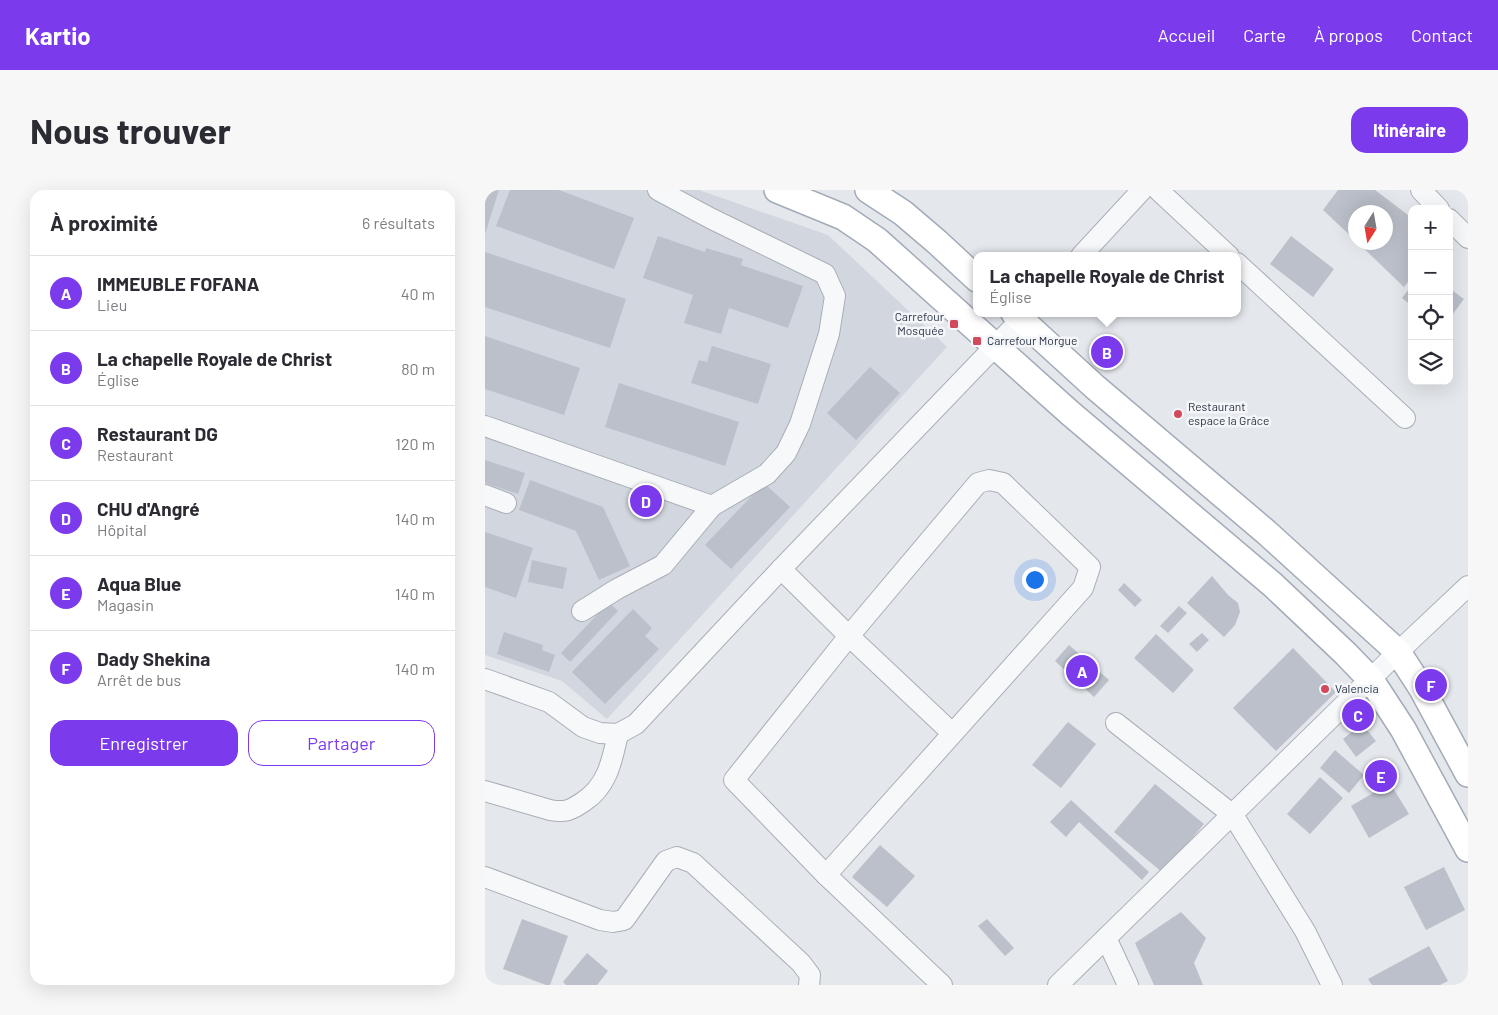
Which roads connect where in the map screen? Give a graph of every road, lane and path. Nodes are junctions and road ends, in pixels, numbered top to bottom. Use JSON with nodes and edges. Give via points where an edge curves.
{"nodes":[{"id":1,"x":658,"y":190,"type":"edge"},
{"id":2,"x":777,"y":190,"type":"edge"},
{"id":3,"x":868,"y":190,"type":"edge"},
{"id":4,"x":1142,"y":190,"type":"edge"},
{"id":5,"x":1158,"y":190,"type":"edge"},
{"id":6,"x":1422,"y":190,"type":"edge"},
{"id":7,"x":1435,"y":205,"type":"edge"},
{"id":8,"x":1453,"y":223,"type":"edge"},
{"id":9,"x":1468,"y":238,"type":"edge"},
{"id":10,"x":1085,"y":252,"type":"edge"},
{"id":11,"x":1225,"y":252,"type":"edge"},
{"id":12,"x":1241,"y":267,"type":"edge"},
{"id":13,"x":973,"y":275,"type":"edge"},
{"id":14,"x":1019,"y":317,"type":"edge"},
{"id":15,"x":1023,"y":317,"type":"edge"},
{"id":16,"x":996,"y":346,"type":"junction"},
{"id":17,"x":1405,"y":418,"type":"dead end"},
{"id":18,"x":485,"y":426,"type":"edge"},
{"id":19,"x":485,"y":495,"type":"edge"},
{"id":20,"x":506,"y":503,"type":"dead end"},
{"id":21,"x":712,"y":506,"type":"junction"},
{"id":22,"x":781,"y":569,"type":"junction"},
{"id":23,"x":1468,"y":586,"type":"edge"},
{"id":24,"x":582,"y":612,"type":"dead end"},
{"id":25,"x":849,"y":636,"type":"junction"},
{"id":26,"x":1398,"y":652,"type":"junction"},
{"id":27,"x":485,"y":679,"type":"edge"},
{"id":28,"x":1371,"y":680,"type":"junction"},
{"id":29,"x":1116,"y":722,"type":"dead end"},
{"id":30,"x":618,"y":734,"type":"junction"},
{"id":31,"x":952,"y":734,"type":"junction"},
{"id":32,"x":1468,"y":774,"type":"edge"},
{"id":33,"x":485,"y":791,"type":"edge"},
{"id":34,"x":1233,"y":815,"type":"junction"},
{"id":35,"x":1468,"y":849,"type":"edge"},
{"id":36,"x":825,"y":875,"type":"junction"},
{"id":37,"x":485,"y":877,"type":"edge"},
{"id":38,"x":1106,"y":938,"type":"junction"},
{"id":39,"x":809,"y":985,"type":"edge"},
{"id":40,"x":942,"y":985,"type":"edge"},
{"id":41,"x":1058,"y":985,"type":"edge"},
{"id":42,"x":1128,"y":985,"type":"edge"},
{"id":43,"x":1332,"y":985,"type":"edge"}],
"edges":[{"from":1,"to":21,"type":"street","via":[[825,274],[835,296],[829,334],[800,424],[786,453],[767,474]]},
{"from":2,"to":16,"type":"main road","via":[[843,217],[877,240]]},
{"from":3,"to":13,"type":"main road","via":[[903,213]]},
{"from":4,"to":10,"type":"street"},
{"from":5,"to":11,"type":"street"},
{"from":6,"to":7,"type":"street"},
{"from":8,"to":9,"type":"street"},
{"from":12,"to":17,"type":"street"},
{"from":14,"to":16,"type":"street"},
{"from":15,"to":26,"type":"main road","via":[[1095,387],[1266,532]]},
{"from":16,"to":22,"type":"street"},
{"from":16,"to":28,"type":"main road","via":[[1069,413],[1273,585]]},
{"from":18,"to":21,"type":"street"},
{"from":19,"to":20,"type":"street"},
{"from":21,"to":24,"type":"street","via":[[663,565]]},
{"from":22,"to":25,"type":"street"},
{"from":22,"to":30,"type":"street","via":[[636,724]]},
{"from":23,"to":26,"type":"street"},
{"from":25,"to":31,"type":"street"},
{"from":25,"to":31,"type":"street","via":[[978,483],[989,480],[1003,483],[1090,567],[1083,588]]},
{"from":25,"to":36,"type":"street","via":[[735,780]]},
{"from":26,"to":28,"type":"street"},
{"from":26,"to":32,"type":"main road","via":[[1419,683]]},
{"from":27,"to":30,"type":"street","via":[[549,702],[583,727],[600,733]]},
{"from":28,"to":34,"type":"street"},
{"from":28,"to":35,"type":"main road","via":[[1403,729]]},
{"from":29,"to":34,"type":"street"},
{"from":30,"to":33,"type":"street","via":[[606,777],[589,798],[573,809],[551,810]]},
{"from":31,"to":36,"type":"street"},
{"from":34,"to":38,"type":"street"},
{"from":34,"to":43,"type":"street","via":[[1305,931]]},
{"from":36,"to":40,"type":"street"},
{"from":37,"to":39,"type":"street","via":[[599,920],[613,922],[624,920],[666,861],[677,857],[693,863],[801,963],[810,975]]},
{"from":38,"to":41,"type":"street"},
{"from":38,"to":42,"type":"street"}]}
